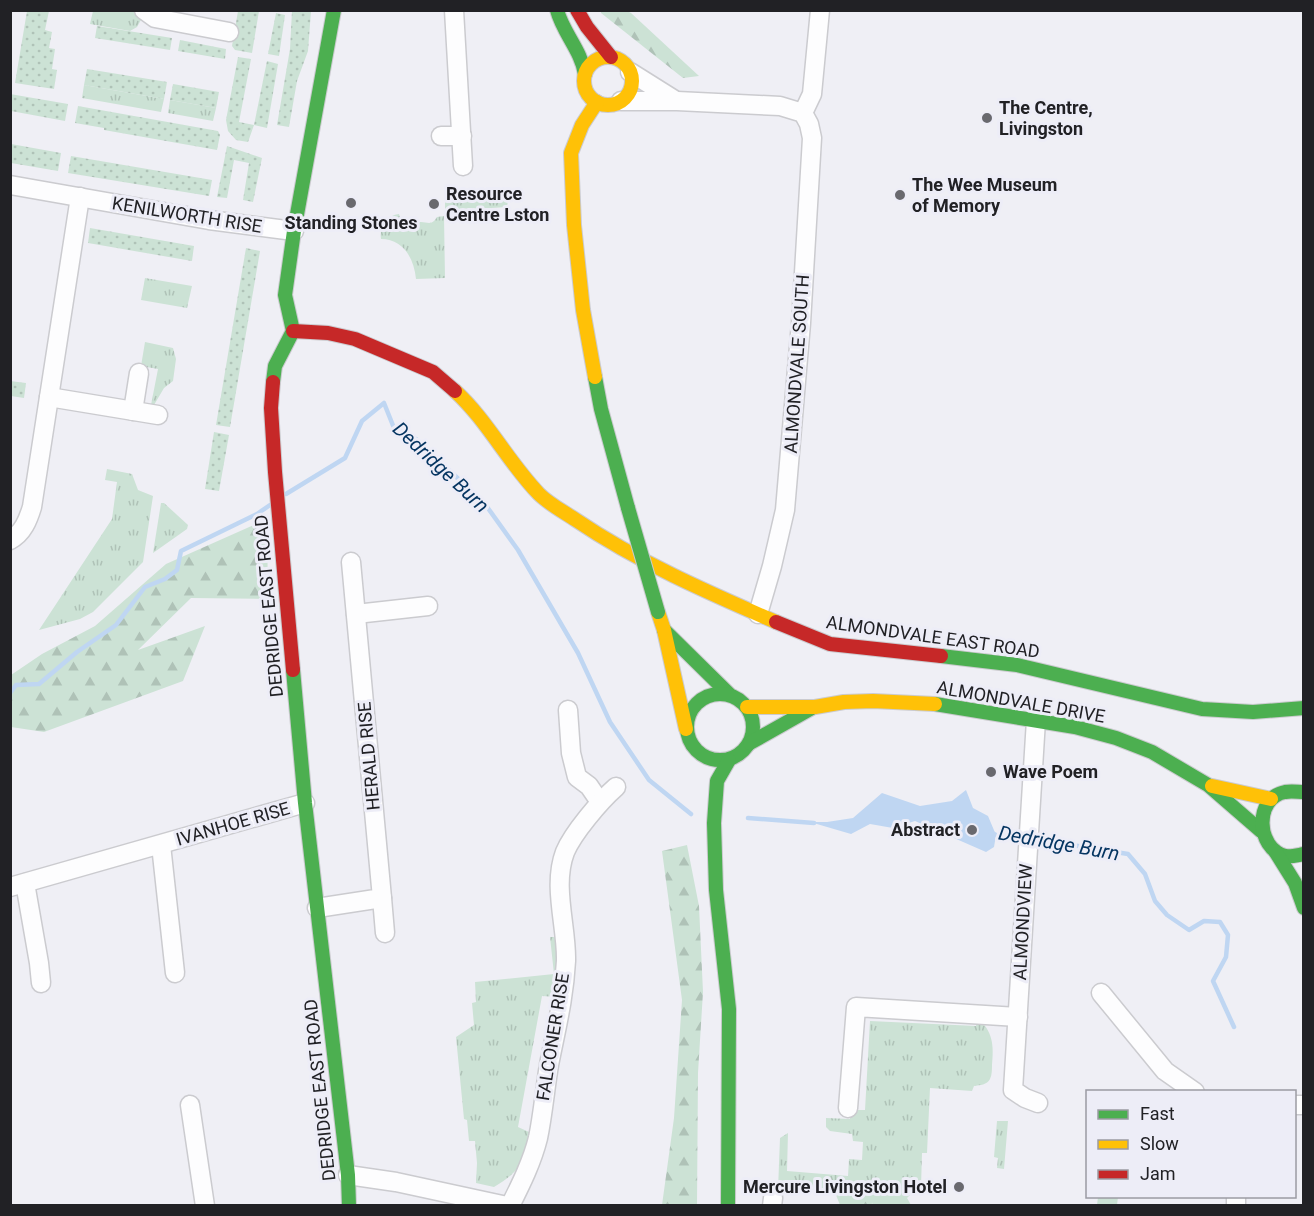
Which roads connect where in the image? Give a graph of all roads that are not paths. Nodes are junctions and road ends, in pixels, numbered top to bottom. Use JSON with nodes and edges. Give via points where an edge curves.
{"nodes":[{"id":1,"x":144,"y":10,"type":"edge"},
{"id":2,"x":334,"y":10,"type":"edge"},
{"id":3,"x":454,"y":10,"type":"edge"},
{"id":4,"x":557,"y":10,"type":"edge"},
{"id":5,"x":577,"y":10,"type":"edge"},
{"id":6,"x":820,"y":10,"type":"edge"},
{"id":7,"x":229,"y":32,"type":"dead end"},
{"id":8,"x":611,"y":57,"type":"junction"},
{"id":9,"x":630,"y":72,"type":"junction"},
{"id":10,"x":585,"y":74,"type":"junction"},
{"id":11,"x":621,"y":101,"type":"junction"},
{"id":12,"x":677,"y":101,"type":"junction"},
{"id":13,"x":597,"y":102,"type":"junction"},
{"id":14,"x":803,"y":113,"type":"junction"},
{"id":15,"x":441,"y":136,"type":"dead end"},
{"id":16,"x":462,"y":136,"type":"junction"},
{"id":17,"x":463,"y":166,"type":"dead end"},
{"id":18,"x":10,"y":184,"type":"edge"},
{"id":19,"x":80,"y":197,"type":"junction"},
{"id":20,"x":294,"y":231,"type":"junction"},
{"id":21,"x":293,"y":331,"type":"junction"},
{"id":22,"x":139,"y":373,"type":"dead end"},
{"id":23,"x":49,"y":397,"type":"junction"},
{"id":24,"x":133,"y":411,"type":"junction"},
{"id":25,"x":158,"y":415,"type":"dead end"},
{"id":26,"x":10,"y":540,"type":"edge"},
{"id":27,"x":351,"y":562,"type":"dead end"},
{"id":28,"x":428,"y":606,"type":"dead end"},
{"id":29,"x":758,"y":614,"type":"junction"},
{"id":30,"x":356,"y":615,"type":"junction"},
{"id":31,"x":664,"y":630,"type":"junction"},
{"id":32,"x":729,"y":694,"type":"junction"},
{"id":33,"x":747,"y":706,"type":"junction"},
{"id":34,"x":815,"y":707,"type":"junction"},
{"id":35,"x":1304,"y":708,"type":"edge"},
{"id":36,"x":568,"y":710,"type":"dead end"},
{"id":37,"x":1036,"y":720,"type":"junction"},
{"id":38,"x":686,"y":729,"type":"junction"},
{"id":39,"x":750,"y":743,"type":"junction"},
{"id":40,"x":729,"y":760,"type":"junction"},
{"id":41,"x":1208,"y":785,"type":"junction"},
{"id":42,"x":616,"y":787,"type":"dead end"},
{"id":43,"x":1301,"y":788,"type":"edge"},
{"id":44,"x":1271,"y":799,"type":"junction"},
{"id":45,"x":600,"y":802,"type":"junction"},
{"id":46,"x":305,"y":803,"type":"junction"},
{"id":47,"x":1261,"y":831,"type":"junction"},
{"id":48,"x":161,"y":845,"type":"junction"},
{"id":49,"x":1275,"y":850,"type":"junction"},
{"id":50,"x":1304,"y":854,"type":"edge"},
{"id":51,"x":18,"y":885,"type":"edge"},
{"id":52,"x":382,"y":898,"type":"junction"},
{"id":53,"x":1304,"y":908,"type":"edge"},
{"id":54,"x":317,"y":909,"type":"junction"},
{"id":55,"x":385,"y":933,"type":"dead end"},
{"id":56,"x":175,"y":973,"type":"dead end"},
{"id":57,"x":41,"y":983,"type":"dead end"},
{"id":58,"x":1101,"y":993,"type":"dead end"},
{"id":59,"x":1018,"y":1017,"type":"junction"},
{"id":60,"x":1192,"y":1090,"type":"edge"},
{"id":61,"x":1038,"y":1103,"type":"dead end"},
{"id":62,"x":190,"y":1105,"type":"dead end"},
{"id":63,"x":848,"y":1108,"type":"dead end"},
{"id":64,"x":348,"y":1175,"type":"junction"},
{"id":65,"x":205,"y":1206,"type":"edge"},
{"id":66,"x":349,"y":1206,"type":"edge"},
{"id":67,"x":508,"y":1206,"type":"edge"},
{"id":68,"x":728,"y":1206,"type":"edge"}],
"edges":[{"from":1,"to":7,"type":"street","via":[[155,18]]},
{"from":2,"to":20,"type":"street"},
{"from":3,"to":16,"type":"street"},
{"from":4,"to":10,"type":"street","via":[[582,57]]},
{"from":5,"to":8,"type":"street"},
{"from":6,"to":14,"type":"street","via":[[812,94]]},
{"from":8,"to":9,"type":"street"},
{"from":8,"to":10,"type":"street","via":[[595,61]]},
{"from":9,"to":11,"type":"street","via":[[631,89]]},
{"from":9,"to":12,"type":"street"},
{"from":10,"to":13,"type":"street","via":[[586,90]]},
{"from":11,"to":12,"type":"street"},
{"from":11,"to":13,"type":"street","via":[[605,105]]},
{"from":12,"to":14,"type":"street","via":[[780,106]]},
{"from":13,"to":31,"type":"street","bridge":true,"via":[[571,153],[583,310],[602,409]]},
{"from":14,"to":29,"type":"street","name":"ALMONDVALE SOUTH","via":[[812,138],[788,486],[775,555]]},
{"from":15,"to":16,"type":"street"},
{"from":16,"to":17,"type":"street"},
{"from":18,"to":19,"type":"street","name":"KENILWORTH RISE"},
{"from":19,"to":20,"type":"street","name":"KENILWORTH RISE"},
{"from":19,"to":23,"type":"street"},
{"from":20,"to":21,"type":"street","via":[[285,295]]},
{"from":21,"to":29,"type":"street","name":"ALMONDVALE EAST ROAD","via":[[355,339],[433,372],[468,403],[540,495],[602,537],[692,585]]},
{"from":21,"to":46,"type":"street","name":"DEDRIDGE EAST ROAD","via":[[275,366],[271,408]]},
{"from":22,"to":24,"type":"street"},
{"from":23,"to":24,"type":"street"},
{"from":23,"to":26,"type":"street","via":[[32,507],[27,522]]},
{"from":24,"to":25,"type":"street"},
{"from":27,"to":30,"type":"street","name":"HERALD RISE"},
{"from":28,"to":30,"type":"street"},
{"from":29,"to":35,"type":"street","name":"ALMONDVALE EAST ROAD","via":[[830,644],[1017,665],[1202,709],[1267,712]]},
{"from":30,"to":52,"type":"street","name":"HERALD RISE"},
{"from":31,"to":32,"type":"street"},
{"from":31,"to":38,"type":"street"},
{"from":32,"to":33,"type":"street"},
{"from":32,"to":38,"type":"street","via":[[703,697],[689,712]]},
{"from":33,"to":34,"type":"street","name":"ALMONDVALE DRIVE"},
{"from":33,"to":39,"type":"street","via":[[753,718]]},
{"from":34,"to":37,"type":"street","name":"ALMONDVALE DRIVE","via":[[873,701],[939,704]]},
{"from":34,"to":39,"type":"street","name":"ALMONDVALE DRIVE"},
{"from":36,"to":45,"type":"street","via":[[577,777]]},
{"from":37,"to":41,"type":"street","name":"ALMONDVALE DRIVE","via":[[1116,738],[1152,752]]},
{"from":37,"to":59,"type":"street","name":"ALMONDVIEW"},
{"from":38,"to":40,"type":"street","via":[[691,745],[706,758]]},
{"from":39,"to":40,"type":"street"},
{"from":40,"to":68,"type":"street","via":[[717,781],[714,823],[716,890],[729,1009]]},
{"from":41,"to":44,"type":"street","name":"ALMONDVALE DRIVE"},
{"from":41,"to":47,"type":"street","name":"ALMONDVALE DRIVE"},
{"from":42,"to":45,"type":"street","name":"FALCONER RISE"},
{"from":43,"to":44,"type":"street","via":[[1281,792]]},
{"from":44,"to":47,"type":"street","via":[[1262,812]]},
{"from":45,"to":67,"type":"street","name":"FALCONER RISE","via":[[566,852],[561,893],[565,984],[560,1019],[538,1137],[526,1175]]},
{"from":46,"to":48,"type":"street","name":"IVANHOE RISE"},
{"from":46,"to":54,"type":"street","name":"DEDRIDGE EAST ROAD"},
{"from":47,"to":49,"type":"street","name":"ALMONDVALE DRIVE"},
{"from":48,"to":51,"type":"street","name":"IVANHOE RISE"},
{"from":48,"to":56,"type":"street","name":"IVANHOE RISE"},
{"from":49,"to":50,"type":"street","via":[[1293,856]]},
{"from":49,"to":53,"type":"street","name":"ALMONDVALE DRIVE","via":[[1295,882]]},
{"from":51,"to":57,"type":"street","name":"IVANHOE RISE","via":[[46,962]]},
{"from":52,"to":54,"type":"street"},
{"from":52,"to":55,"type":"street","name":"HERALD RISE"},
{"from":54,"to":64,"type":"street","name":"DEDRIDGE EAST ROAD"},
{"from":58,"to":60,"type":"street","via":[[1165,1071]]},
{"from":59,"to":61,"type":"street","name":"ALMONDVIEW","via":[[1013,1090]]},
{"from":59,"to":63,"type":"street","via":[[856,1008]]},
{"from":62,"to":65,"type":"street"},
{"from":64,"to":66,"type":"street","name":"DEDRIDGE EAST ROAD"},
{"from":64,"to":67,"type":"street","name":"FALCONER RISE"}]}
